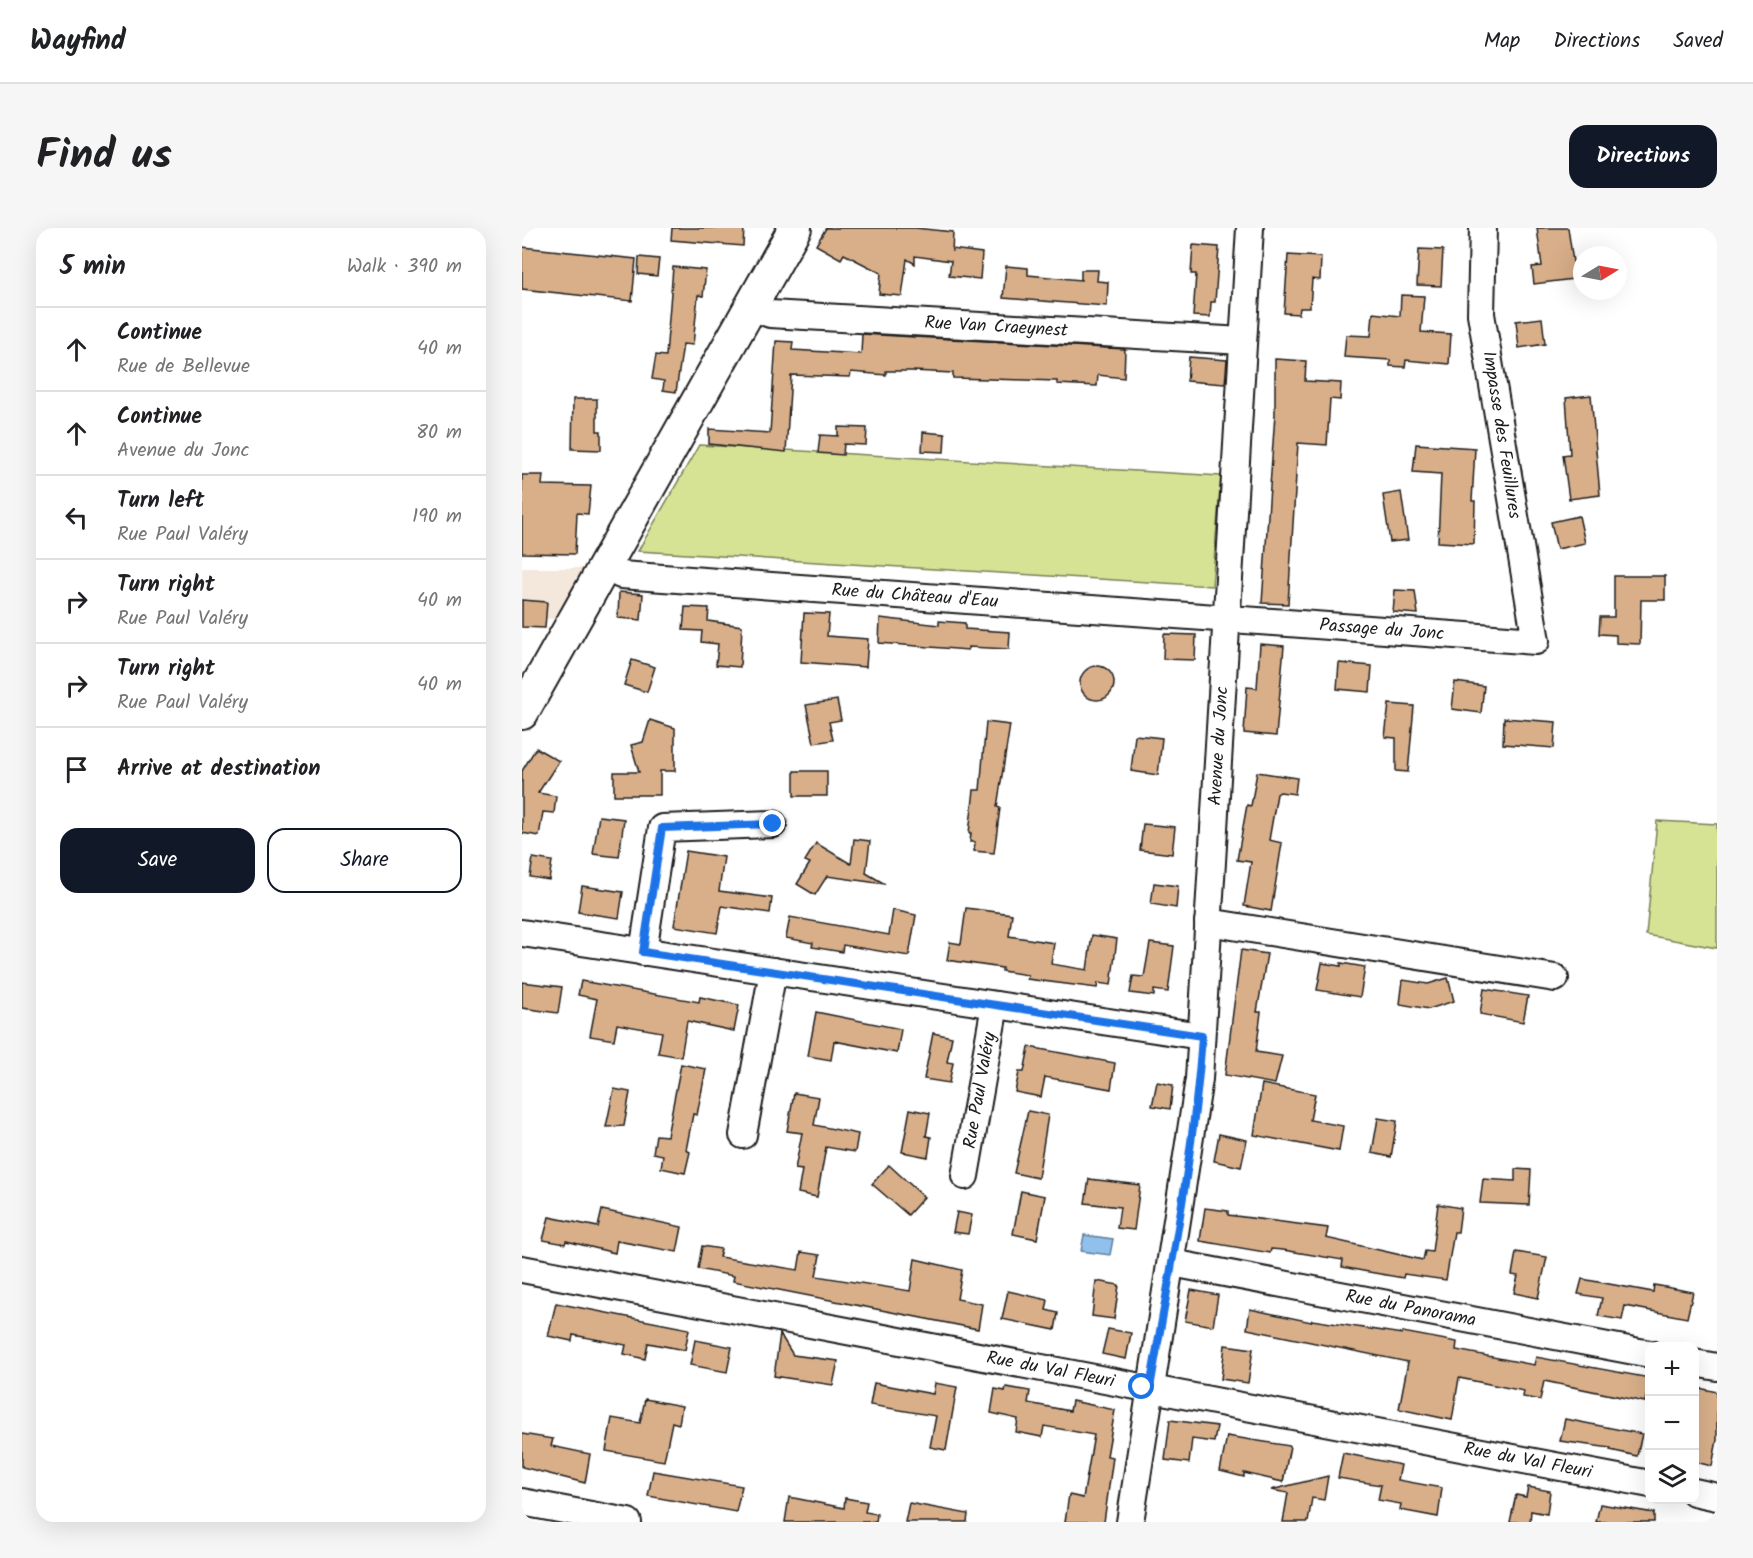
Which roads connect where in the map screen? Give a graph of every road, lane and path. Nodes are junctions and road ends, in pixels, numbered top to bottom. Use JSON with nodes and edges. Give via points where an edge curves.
{"nodes":[{"id":1,"x":795,"y":228,"type":"edge"},
{"id":2,"x":1250,"y":228,"type":"edge"},
{"id":3,"x":1483,"y":228,"type":"edge"},
{"id":4,"x":750,"y":306,"type":"junction"},
{"id":5,"x":1243,"y":341,"type":"junction"},
{"id":6,"x":604,"y":566,"type":"junction"},
{"id":7,"x":1226,"y":619,"type":"junction"},
{"id":8,"x":1536,"y":641,"type":"joint"},
{"id":9,"x":522,"y":713,"type":"edge"},
{"id":10,"x":773,"y":824,"type":"dead end"},
{"id":11,"x":1208,"y":922,"type":"junction"},
{"id":12,"x":522,"y":933,"type":"edge"},
{"id":13,"x":643,"y":952,"type":"junction"},
{"id":14,"x":773,"y":971,"type":"junction"},
{"id":15,"x":1555,"y":978,"type":"dead end"},
{"id":16,"x":995,"y":1005,"type":"junction"},
{"id":17,"x":1202,"y":1036,"type":"junction"},
{"id":18,"x":743,"y":1134,"type":"dead end"},
{"id":19,"x":965,"y":1176,"type":"dead end"},
{"id":20,"x":1172,"y":1263,"type":"junction"},
{"id":21,"x":522,"y":1269,"type":"edge"},
{"id":22,"x":1645,"y":1353,"type":"edge"},
{"id":23,"x":1699,"y":1364,"type":"edge"},
{"id":24,"x":1717,"y":1367,"type":"edge"},
{"id":25,"x":1150,"y":1388,"type":"junction"},
{"id":26,"x":1645,"y":1483,"type":"edge"},
{"id":27,"x":1699,"y":1493,"type":"edge"},
{"id":28,"x":1717,"y":1497,"type":"edge"},
{"id":29,"x":522,"y":1502,"type":"edge"},
{"id":30,"x":628,"y":1522,"type":"edge"},
{"id":31,"x":1130,"y":1522,"type":"edge"}],
"edges":[{"from":1,"to":4,"type":"main road"},
{"from":2,"to":5,"type":"street","name":"Avenue du Jonc"},
{"from":3,"to":8,"type":"street","name":"Impasse des Feuillures","via":[[1481,314]]},
{"from":4,"to":5,"type":"street","name":"Rue Van Craeynest","via":[[770,314]]},
{"from":4,"to":6,"type":"main road"},
{"from":5,"to":7,"type":"street","name":"Avenue du Jonc"},
{"from":6,"to":7,"type":"street","name":"Rue du Château d'Eau","via":[[621,575]]},
{"from":6,"to":9,"type":"main road"},
{"from":7,"to":8,"type":"street","name":"Passage du Jonc"},
{"from":7,"to":11,"type":"street","name":"Avenue du Jonc"},
{"from":10,"to":13,"type":"street","via":[[662,828]]},
{"from":11,"to":15,"type":"street"},
{"from":11,"to":17,"type":"street","name":"Avenue du Jonc"},
{"from":12,"to":13,"type":"street"},
{"from":13,"to":14,"type":"street"},
{"from":14,"to":16,"type":"street"},
{"from":14,"to":18,"type":"street"},
{"from":16,"to":17,"type":"street"},
{"from":16,"to":19,"type":"street","name":"Rue Paul Valéry"},
{"from":17,"to":20,"type":"street","name":"Avenue du Jonc"},
{"from":20,"to":22,"type":"street","name":"Rue du Panorama"},
{"from":20,"to":25,"type":"street","name":"Avenue du Jonc"},
{"from":21,"to":25,"type":"street","name":"Rue du Val Fleuri"},
{"from":23,"to":24,"type":"street"},
{"from":25,"to":26,"type":"street","name":"Rue du Val Fleuri"},
{"from":25,"to":31,"type":"street","name":"Avenue du Jonc"},
{"from":27,"to":28,"type":"street"},
{"from":29,"to":30,"type":"street"}]}
